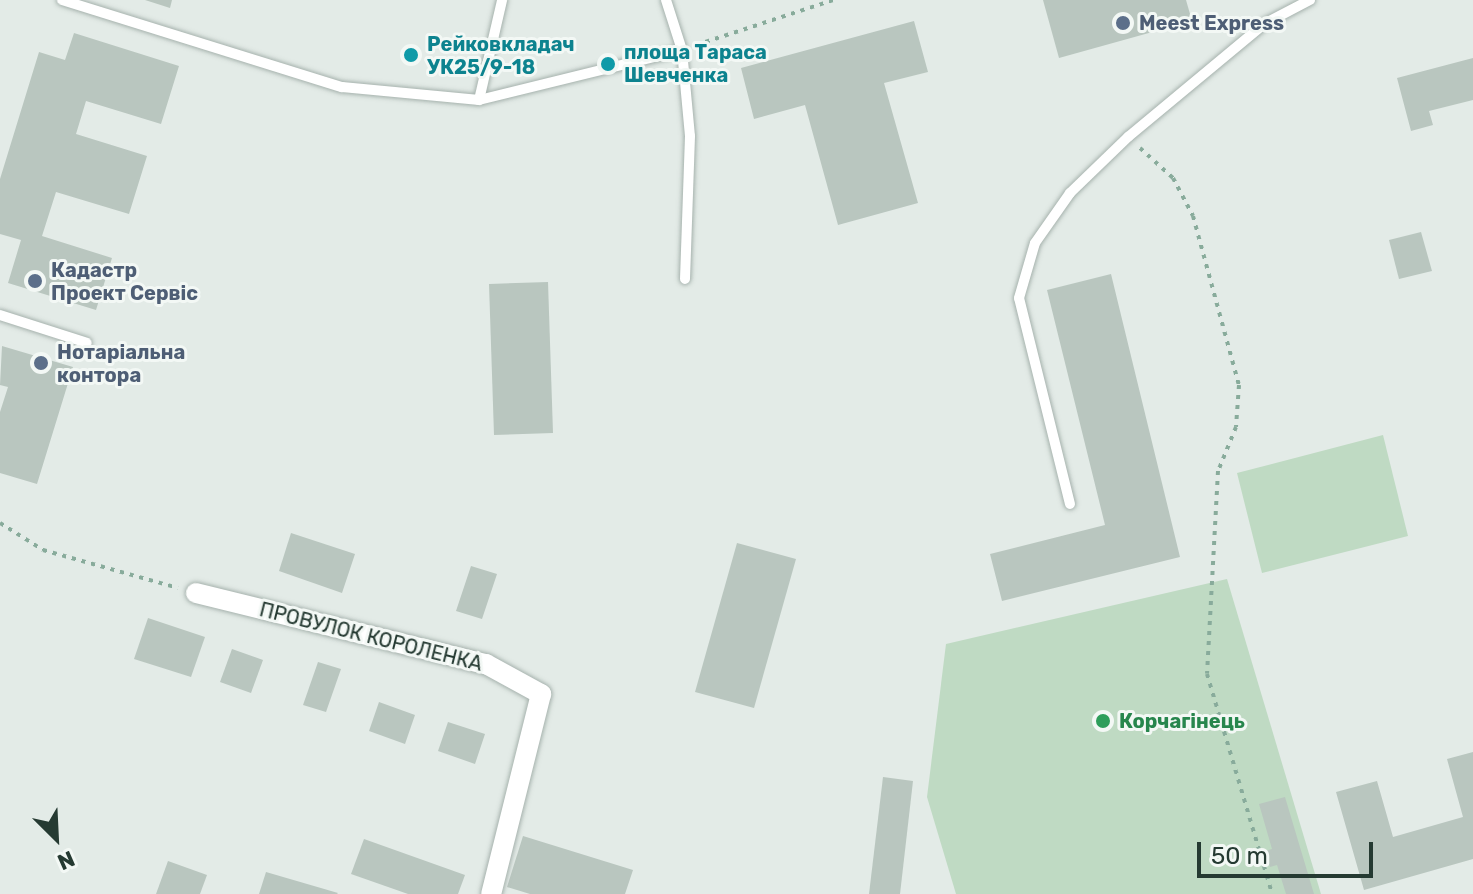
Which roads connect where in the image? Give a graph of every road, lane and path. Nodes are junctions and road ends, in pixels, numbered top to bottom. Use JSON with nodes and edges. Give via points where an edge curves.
{"nodes":[{"id":1,"x":62,"y":0,"type":"edge"},
{"id":2,"x":502,"y":0,"type":"edge"},
{"id":3,"x":666,"y":0,"type":"edge"},
{"id":4,"x":834,"y":0,"type":"edge"},
{"id":5,"x":1310,"y":0,"type":"edge"},
{"id":6,"x":682,"y":50,"type":"junction"},
{"id":7,"x":479,"y":100,"type":"junction"},
{"id":8,"x":1128,"y":137,"type":"junction"},
{"id":9,"x":685,"y":279,"type":"dead end"},
{"id":10,"x":0,"y":315,"type":"edge"},
{"id":11,"x":87,"y":343,"type":"dead end"},
{"id":12,"x":1070,"y":504,"type":"dead end"},
{"id":13,"x":0,"y":523,"type":"edge"},
{"id":14,"x":196,"y":593,"type":"joint"},
{"id":15,"x":491,"y":894,"type":"edge"},
{"id":16,"x":1272,"y":894,"type":"edge"}],
"edges":[{"from":1,"to":7,"type":"lane","via":[[342,87]]},
{"from":2,"to":7,"type":"lane"},
{"from":3,"to":6,"type":"lane"},
{"from":4,"to":6,"type":"path"},
{"from":5,"to":8,"type":"lane","via":[[1264,24]]},
{"from":6,"to":7,"type":"lane"},
{"from":6,"to":9,"type":"lane","via":[[690,136]]},
{"from":8,"to":12,"type":"lane","via":[[1070,193],[1035,243],[1019,298]]},
{"from":8,"to":16,"type":"path","via":[[1173,178],[1193,216],[1239,385],[1236,427],[1218,471],[1207,674]]},
{"from":10,"to":11,"type":"lane"},
{"from":13,"to":14,"type":"path","via":[[43,550]]},
{"from":14,"to":15,"type":"street","name":"ПРОВУЛОК КОРОЛЕНКА","via":[[486,664],[541,694]]}]}
